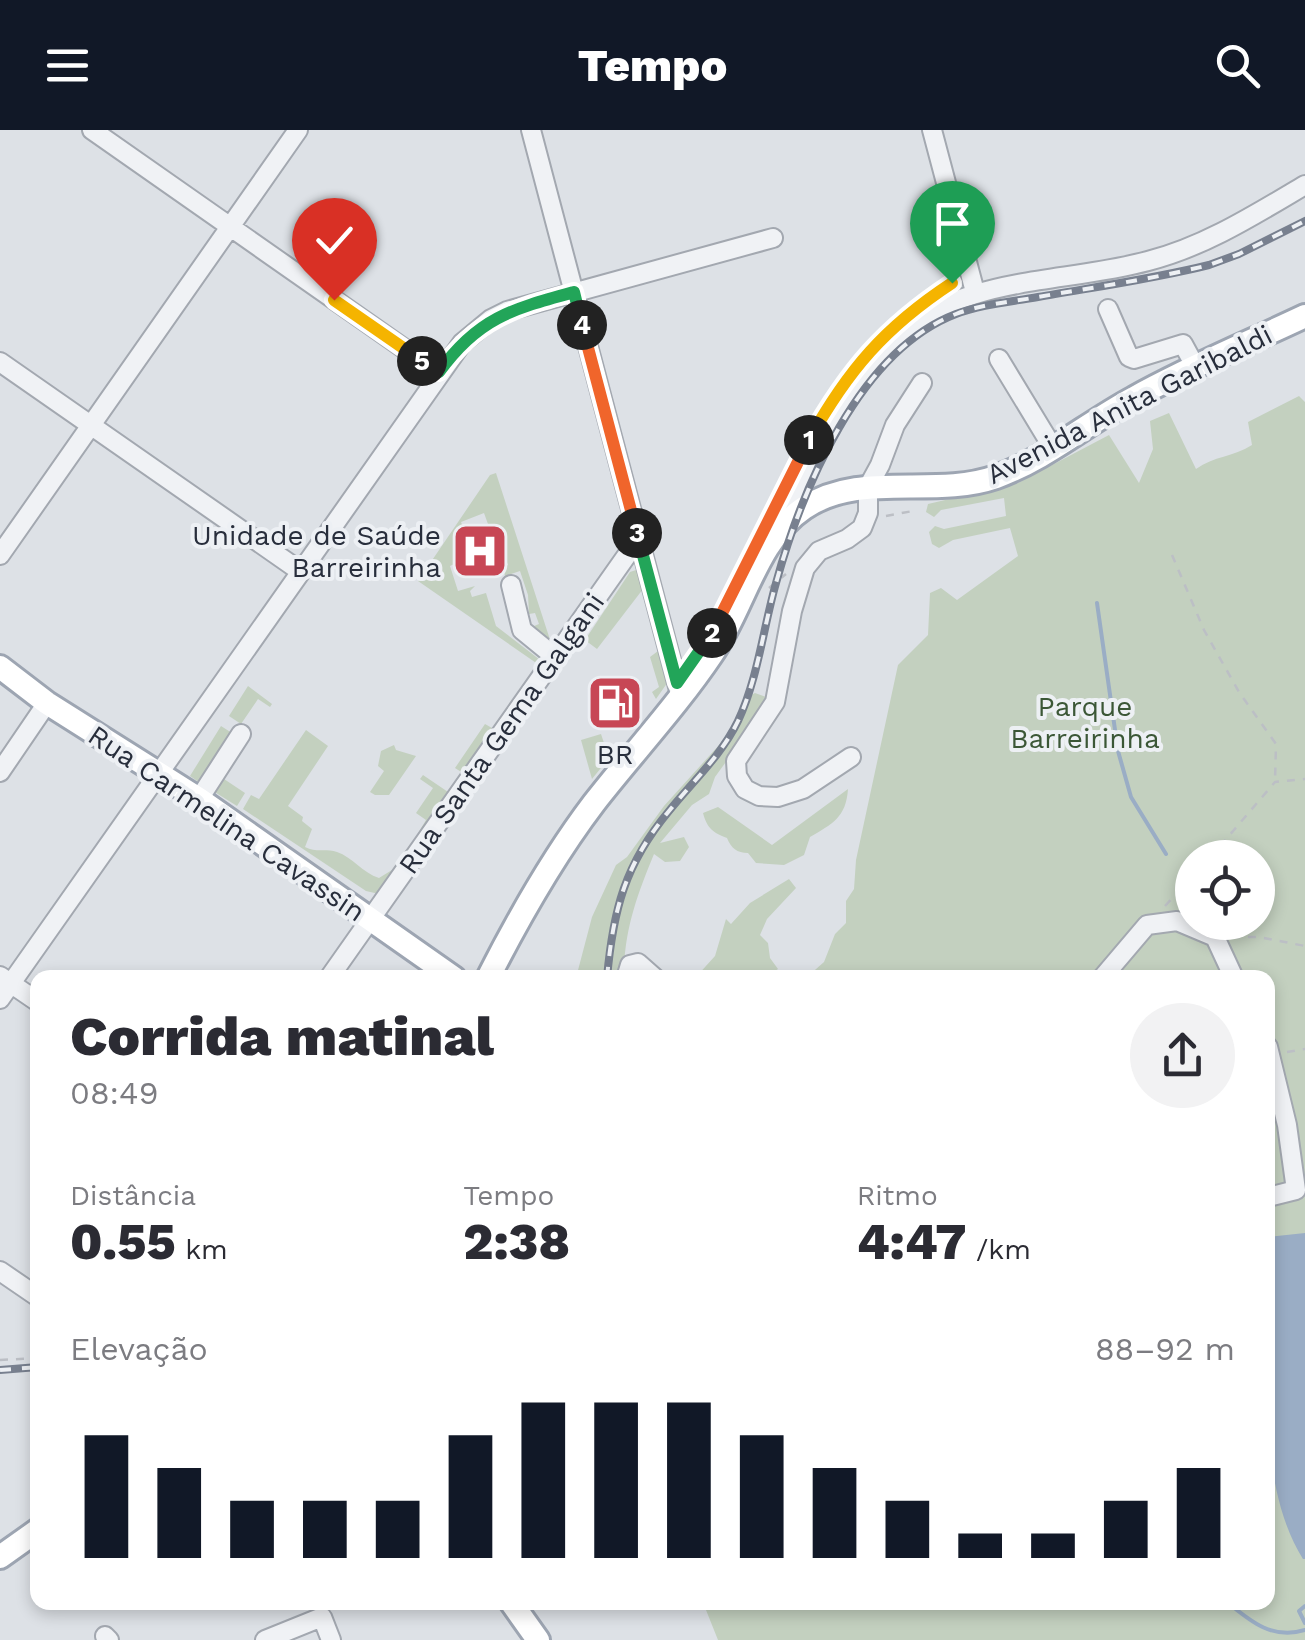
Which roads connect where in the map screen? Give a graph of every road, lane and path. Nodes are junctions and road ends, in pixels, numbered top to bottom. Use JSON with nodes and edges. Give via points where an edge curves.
{"nodes":[{"id":1,"x":92,"y":130,"type":"edge"},
{"id":2,"x":298,"y":130,"type":"edge"},
{"id":3,"x":531,"y":130,"type":"edge"},
{"id":4,"x":932,"y":130,"type":"edge"},
{"id":5,"x":1305,"y":185,"type":"edge"},
{"id":6,"x":230,"y":226,"type":"junction"},
{"id":7,"x":773,"y":238,"type":"dead end"},
{"id":8,"x":574,"y":292,"type":"junction"},
{"id":9,"x":975,"y":292,"type":"junction"},
{"id":10,"x":1108,"y":308,"type":"dead end"},
{"id":11,"x":1305,"y":316,"type":"edge"},
{"id":12,"x":999,"y":359,"type":"dead end"},
{"id":13,"x":0,"y":362,"type":"edge"},
{"id":14,"x":1196,"y":366,"type":"junction"},
{"id":15,"x":439,"y":372,"type":"junction"},
{"id":16,"x":922,"y":383,"type":"dead end"},
{"id":17,"x":91,"y":425,"type":"junction"},
{"id":18,"x":1053,"y":448,"type":"junction"},
{"id":19,"x":868,"y":487,"type":"junction"},
{"id":20,"x":913,"y":511,"type":"dead end"},
{"id":21,"x":879,"y":518,"type":"dead end"},
{"id":22,"x":638,"y":538,"type":"junction"},
{"id":23,"x":772,"y":538,"type":"junction"},
{"id":24,"x":0,"y":555,"type":"edge"},
{"id":25,"x":1172,"y":555,"type":"dead end"},
{"id":26,"x":300,"y":571,"type":"junction"},
{"id":27,"x":510,"y":584,"type":"dead end"},
{"id":28,"x":554,"y":656,"type":"junction"},
{"id":29,"x":0,"y":667,"type":"edge"},
{"id":30,"x":680,"y":698,"type":"junction"},
{"id":31,"x":47,"y":703,"type":"junction"},
{"id":32,"x":242,"y":734,"type":"dead end"},
{"id":33,"x":852,"y":757,"type":"dead end"},
{"id":34,"x":0,"y":772,"type":"edge"},
{"id":35,"x":158,"y":775,"type":"junction"},
{"id":36,"x":1305,"y":779,"type":"edge"},
{"id":37,"x":1275,"y":782,"type":"junction"},
{"id":38,"x":199,"y":799,"type":"junction"},
{"id":39,"x":1225,"y":840,"type":"edge"},
{"id":40,"x":1175,"y":895,"type":"edge"},
{"id":41,"x":370,"y":918,"type":"junction"},
{"id":42,"x":1175,"y":921,"type":"edge"},
{"id":43,"x":1147,"y":925,"type":"junction"},
{"id":44,"x":1275,"y":939,"type":"edge"},
{"id":45,"x":1216,"y":940,"type":"edge"},
{"id":46,"x":1305,"y":946,"type":"edge"},
{"id":47,"x":334,"y":970,"type":"edge"},
{"id":48,"x":443,"y":970,"type":"edge"},
{"id":49,"x":492,"y":970,"type":"edge"},
{"id":50,"x":1109,"y":970,"type":"edge"},
{"id":51,"x":1230,"y":970,"type":"edge"},
{"id":52,"x":4,"y":986,"type":"edge"},
{"id":53,"x":30,"y":998,"type":"edge"},
{"id":54,"x":1305,"y":1049,"type":"edge"},
{"id":55,"x":1275,"y":1051,"type":"edge"},
{"id":56,"x":1275,"y":1076,"type":"edge"},
{"id":57,"x":1275,"y":1195,"type":"edge"},
{"id":58,"x":0,"y":1270,"type":"edge"},
{"id":59,"x":30,"y":1291,"type":"edge"},
{"id":60,"x":30,"y":1358,"type":"edge"},
{"id":61,"x":0,"y":1360,"type":"edge"},
{"id":62,"x":30,"y":1536,"type":"edge"},
{"id":63,"x":0,"y":1557,"type":"edge"},
{"id":64,"x":517,"y":1610,"type":"edge"},
{"id":65,"x":289,"y":1636,"type":"edge"},
{"id":66,"x":265,"y":1640,"type":"edge"},
{"id":67,"x":331,"y":1640,"type":"edge"},
{"id":68,"x":538,"y":1640,"type":"edge"}],
"edges":[{"from":1,"to":6,"type":"street"},
{"from":2,"to":6,"type":"street"},
{"from":3,"to":8,"type":"street"},
{"from":4,"to":9,"type":"street"},
{"from":5,"to":9,"type":"street","via":[[1174,254]]},
{"from":6,"to":15,"type":"street"},
{"from":6,"to":17,"type":"street"},
{"from":7,"to":8,"type":"street"},
{"from":8,"to":15,"type":"street","via":[[491,319]]},
{"from":8,"to":22,"type":"street"},
{"from":9,"to":23,"type":"street","via":[[908,327],[867,368],[833,418]]},
{"from":10,"to":14,"type":"street","via":[[1129,356],[1183,344]]},
{"from":11,"to":14,"type":"main road","name":"Avenida Anita Garibaldi"},
{"from":12,"to":18,"type":"street"},
{"from":13,"to":17,"type":"street"},
{"from":14,"to":18,"type":"main road","name":"Avenida Anita Garibaldi"},
{"from":15,"to":26,"type":"street"},
{"from":16,"to":19,"type":"street"},
{"from":17,"to":24,"type":"street"},
{"from":17,"to":26,"type":"street"},
{"from":18,"to":19,"type":"main road","name":"Avenida Anita Garibaldi","via":[[982,481]]},
{"from":19,"to":23,"type":"main road","name":"Avenida Anita Garibaldi","via":[[815,501]]},
{"from":19,"to":33,"type":"street","via":[[862,528],[818,550],[805,568],[775,702],[736,761],[736,776],[745,789],[778,797]]},
{"from":20,"to":21,"type":"path"},
{"from":22,"to":28,"type":"street","name":"Rua Santa Gema Galgani"},
{"from":22,"to":30,"type":"street"},
{"from":23,"to":30,"type":"main road","name":"Avenida Anita Garibaldi","via":[[727,631]]},
{"from":25,"to":37,"type":"path","via":[[1204,630],[1276,744]]},
{"from":26,"to":35,"type":"street"},
{"from":27,"to":28,"type":"street","via":[[522,630]]},
{"from":28,"to":41,"type":"street","name":"Rua Santa Gema Galgani"},
{"from":29,"to":31,"type":"main road","name":"Rua Carmelina Cavassin"},
{"from":30,"to":49,"type":"main road","name":"Avenida Anita Garibaldi","via":[[566,842]]},
{"from":31,"to":34,"type":"street"},
{"from":31,"to":35,"type":"main road","name":"Rua Carmelina Cavassin"},
{"from":32,"to":38,"type":"street"},
{"from":35,"to":38,"type":"main road","name":"Rua Carmelina Cavassin"},
{"from":35,"to":52,"type":"street"},
{"from":36,"to":37,"type":"path"},
{"from":37,"to":39,"type":"path"},
{"from":38,"to":41,"type":"main road","name":"Rua Carmelina Cavassin"},
{"from":40,"to":43,"type":"path"},
{"from":41,"to":47,"type":"street","name":"Rua Santa Gema Galgani"},
{"from":41,"to":48,"type":"main road","name":"Rua Carmelina Cavassin"},
{"from":42,"to":43,"type":"street"},
{"from":43,"to":50,"type":"street"},
{"from":44,"to":46,"type":"path"},
{"from":45,"to":51,"type":"street"},
{"from":52,"to":53,"type":"street"},
{"from":54,"to":55,"type":"path"},
{"from":56,"to":57,"type":"street","via":[[1296,1190]]},
{"from":58,"to":59,"type":"street"},
{"from":60,"to":61,"type":"path"},
{"from":62,"to":63,"type":"main road"},
{"from":64,"to":68,"type":"main road"},
{"from":65,"to":66,"type":"street"},
{"from":65,"to":67,"type":"street","via":[[322,1618]]}]}
